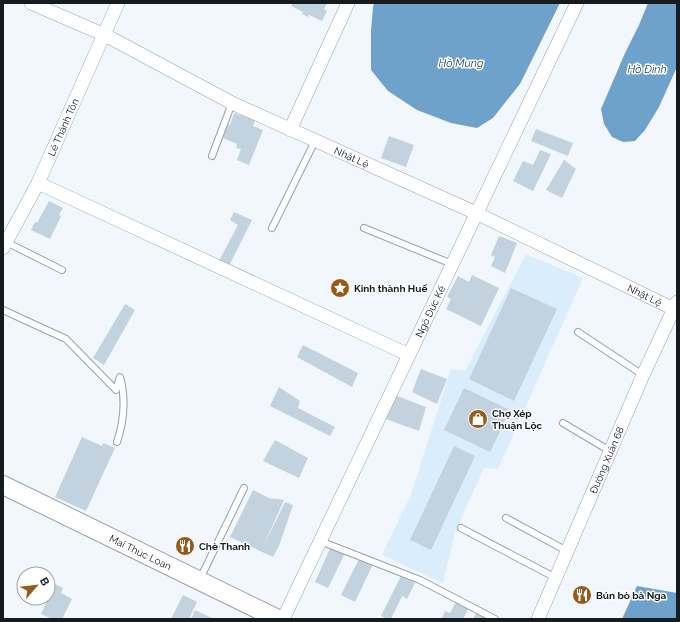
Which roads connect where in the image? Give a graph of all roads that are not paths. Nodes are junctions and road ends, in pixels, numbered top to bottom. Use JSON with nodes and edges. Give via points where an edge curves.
{"nodes":[{"id":1,"x":31,"y":3,"type":"edge"},
{"id":2,"x":118,"y":3,"type":"edge"},
{"id":3,"x":348,"y":3,"type":"edge"},
{"id":4,"x":577,"y":3,"type":"edge"},
{"id":5,"x":45,"y":6,"type":"edge"},
{"id":6,"x":105,"y":35,"type":"junction"},
{"id":7,"x":232,"y":104,"type":"junction"},
{"id":8,"x":290,"y":130,"type":"junction"},
{"id":9,"x":315,"y":140,"type":"junction"},
{"id":10,"x":212,"y":156,"type":"dead end"},
{"id":11,"x":38,"y":183,"type":"junction"},
{"id":12,"x":476,"y":213,"type":"junction"},
{"id":13,"x":272,"y":228,"type":"dead end"},
{"id":14,"x":364,"y":228,"type":"dead end"},
{"id":15,"x":5,"y":245,"type":"edge"},
{"id":16,"x":452,"y":264,"type":"junction"},
{"id":17,"x":62,"y":270,"type":"dead end"},
{"id":18,"x":675,"y":305,"type":"edge"},
{"id":19,"x":3,"y":310,"type":"edge"},
{"id":20,"x":578,"y":332,"type":"dead end"},
{"id":21,"x":408,"y":355,"type":"junction"},
{"id":22,"x":643,"y":376,"type":"junction"},
{"id":23,"x":563,"y":423,"type":"dead end"},
{"id":24,"x":117,"y":442,"type":"dead end"},
{"id":25,"x":610,"y":451,"type":"junction"},
{"id":26,"x":3,"y":485,"type":"edge"},
{"id":27,"x":244,"y":488,"type":"dead end"},
{"id":28,"x":506,"y":518,"type":"dead end"},
{"id":29,"x":461,"y":528,"type":"dead end"},
{"id":30,"x":320,"y":541,"type":"junction"},
{"id":31,"x":567,"y":551,"type":"junction"},
{"id":32,"x":556,"y":578,"type":"junction"},
{"id":33,"x":200,"y":580,"type":"junction"},
{"id":34,"x":278,"y":619,"type":"edge"},
{"id":35,"x":283,"y":619,"type":"edge"},
{"id":36,"x":495,"y":619,"type":"edge"},
{"id":37,"x":538,"y":619,"type":"edge"}],
"edges":[{"from":1,"to":5,"type":"street","name":"Nhật Lệ"},
{"from":2,"to":6,"type":"street","name":"Lê Thánh Tôn"},
{"from":3,"to":8,"type":"street"},
{"from":4,"to":12,"type":"street","name":"Ngô Đức Kế"},
{"from":5,"to":6,"type":"street","name":"Nhật Lệ"},
{"from":6,"to":7,"type":"street","name":"Nhật Lệ"},
{"from":6,"to":11,"type":"street","name":"Lê Thánh Tôn"},
{"from":7,"to":8,"type":"street","name":"Nhật Lệ"},
{"from":7,"to":10,"type":"lane"},
{"from":8,"to":9,"type":"street","name":"Nhật Lệ"},
{"from":9,"to":12,"type":"street","name":"Nhật Lệ"},
{"from":9,"to":13,"type":"lane"},
{"from":11,"to":15,"type":"street","name":"Lê Thánh Tôn"},
{"from":11,"to":21,"type":"street"},
{"from":12,"to":16,"type":"street","name":"Ngô Đức Kế"},
{"from":12,"to":18,"type":"street","name":"Nhật Lệ"},
{"from":14,"to":16,"type":"lane"},
{"from":15,"to":17,"type":"lane"},
{"from":16,"to":21,"type":"street","name":"Ngô Đức Kế"},
{"from":18,"to":22,"type":"street","name":"Đường Xuân 68"},
{"from":19,"to":24,"type":"lane","via":[[66,339],[116,390],[120,377],[123,388],[123,414]]},
{"from":20,"to":22,"type":"lane"},
{"from":21,"to":30,"type":"street","name":"Ngô Đức Kế"},
{"from":22,"to":25,"type":"street","name":"Đường Xuân 68"},
{"from":23,"to":25,"type":"lane"},
{"from":25,"to":31,"type":"street","name":"Đường Xuân 68"},
{"from":26,"to":33,"type":"street","name":"Mai Thúc Loan"},
{"from":27,"to":33,"type":"lane"},
{"from":28,"to":31,"type":"lane"},
{"from":29,"to":32,"type":"lane"},
{"from":30,"to":35,"type":"street","name":"Ngô Đức Kế"},
{"from":30,"to":36,"type":"lane","via":[[420,580]]},
{"from":31,"to":32,"type":"street","name":"Đường Xuân 68"},
{"from":32,"to":37,"type":"street","name":"Đường Xuân 68"},
{"from":33,"to":34,"type":"street","name":"Mai Thúc Loan"}]}
